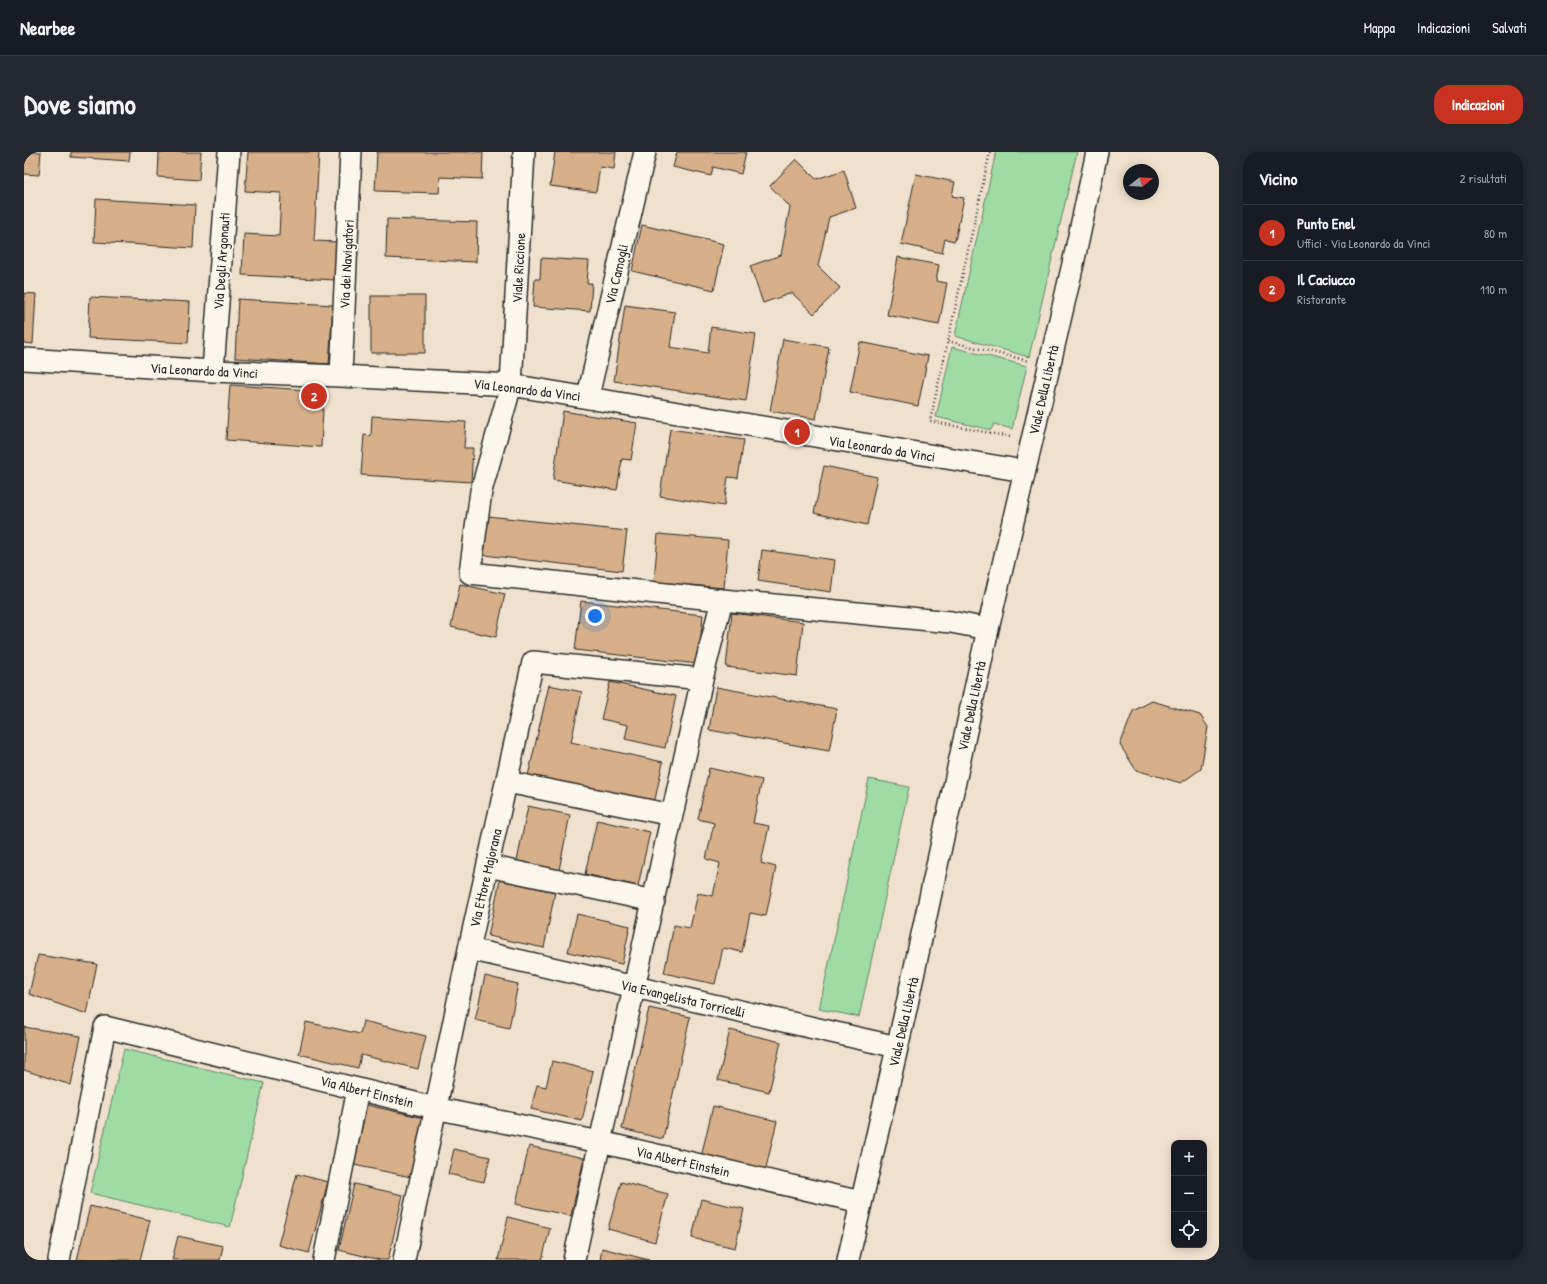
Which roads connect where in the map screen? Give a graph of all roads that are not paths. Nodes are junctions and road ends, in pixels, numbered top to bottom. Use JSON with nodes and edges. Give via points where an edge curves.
{"nodes":[{"id":1,"x":229,"y":152,"type":"edge"},
{"id":2,"x":351,"y":152,"type":"edge"},
{"id":3,"x":524,"y":152,"type":"edge"},
{"id":4,"x":645,"y":152,"type":"edge"},
{"id":5,"x":1097,"y":152,"type":"edge"},
{"id":6,"x":24,"y":359,"type":"edge"},
{"id":7,"x":213,"y":371,"type":"junction"},
{"id":8,"x":341,"y":376,"type":"junction"},
{"id":9,"x":512,"y":385,"type":"junction"},
{"id":10,"x":588,"y":396,"type":"junction"},
{"id":11,"x":1024,"y":471,"type":"junction"},
{"id":12,"x":722,"y":600,"type":"junction"},
{"id":13,"x":988,"y":629,"type":"junction"},
{"id":14,"x":702,"y":679,"type":"junction"},
{"id":15,"x":507,"y":782,"type":"junction"},
{"id":16,"x":672,"y":816,"type":"junction"},
{"id":17,"x":488,"y":866,"type":"junction"},
{"id":18,"x":654,"y":901,"type":"junction"},
{"id":19,"x":469,"y":949,"type":"junction"},
{"id":20,"x":634,"y":987,"type":"junction"},
{"id":21,"x":897,"y":1047,"type":"junction"},
{"id":22,"x":358,"y":1089,"type":"junction"},
{"id":23,"x":435,"y":1108,"type":"junction"},
{"id":24,"x":600,"y":1142,"type":"junction"},
{"id":25,"x":861,"y":1202,"type":"junction"},
{"id":26,"x":59,"y":1260,"type":"edge"},
{"id":27,"x":324,"y":1260,"type":"edge"},
{"id":28,"x":404,"y":1260,"type":"edge"},
{"id":29,"x":574,"y":1260,"type":"edge"},
{"id":30,"x":848,"y":1260,"type":"edge"}],
"edges":[{"from":1,"to":7,"type":"street","name":"Via Degli Argonauti"},
{"from":2,"to":8,"type":"street","name":"Via dei Navigatori"},
{"from":3,"to":9,"type":"street","name":"Viale Riccione"},
{"from":4,"to":10,"type":"street","name":"Via Camogli"},
{"from":5,"to":11,"type":"street","name":"Viale Della Libertà"},
{"from":6,"to":7,"type":"street","name":"Via Leonardo da Vinci"},
{"from":7,"to":8,"type":"street","name":"Via Leonardo da Vinci"},
{"from":8,"to":9,"type":"street","name":"Via Leonardo da Vinci"},
{"from":9,"to":10,"type":"street","name":"Via Leonardo da Vinci"},
{"from":9,"to":12,"type":"street","name":"Viale Riccione","via":[[481,491],[470,573]]},
{"from":10,"to":11,"type":"street","name":"Via Leonardo da Vinci"},
{"from":11,"to":13,"type":"street","name":"Viale Della Libertà"},
{"from":12,"to":13,"type":"street","via":[[951,622]]},
{"from":12,"to":14,"type":"street"},
{"from":13,"to":21,"type":"street","name":"Viale Della Libertà"},
{"from":14,"to":15,"type":"street","name":"Via Ettore Majorana","via":[[533,662]]},
{"from":14,"to":16,"type":"street"},
{"from":15,"to":16,"type":"street"},
{"from":15,"to":17,"type":"street","name":"Via Ettore Majorana"},
{"from":16,"to":18,"type":"street"},
{"from":17,"to":18,"type":"street"},
{"from":17,"to":19,"type":"street","name":"Via Ettore Majorana"},
{"from":18,"to":20,"type":"street"},
{"from":19,"to":20,"type":"street","name":"Via Evangelista Torricelli"},
{"from":19,"to":23,"type":"street","name":"Via Ettore Majorana"},
{"from":20,"to":21,"type":"street","name":"Via Evangelista Torricelli"},
{"from":20,"to":24,"type":"street"},
{"from":21,"to":25,"type":"street","name":"Viale Della Libertà"},
{"from":22,"to":23,"type":"street","name":"Via Albert Einstein"},
{"from":22,"to":26,"type":"street","name":"Via Albert Einstein","via":[[105,1027]]},
{"from":22,"to":27,"type":"street"},
{"from":23,"to":24,"type":"street","name":"Via Albert Einstein"},
{"from":23,"to":28,"type":"street","name":"Via Ettore Majorana"},
{"from":24,"to":25,"type":"street","name":"Via Albert Einstein"},
{"from":24,"to":29,"type":"street"},
{"from":25,"to":30,"type":"street","name":"Viale Della Libertà"}]}
